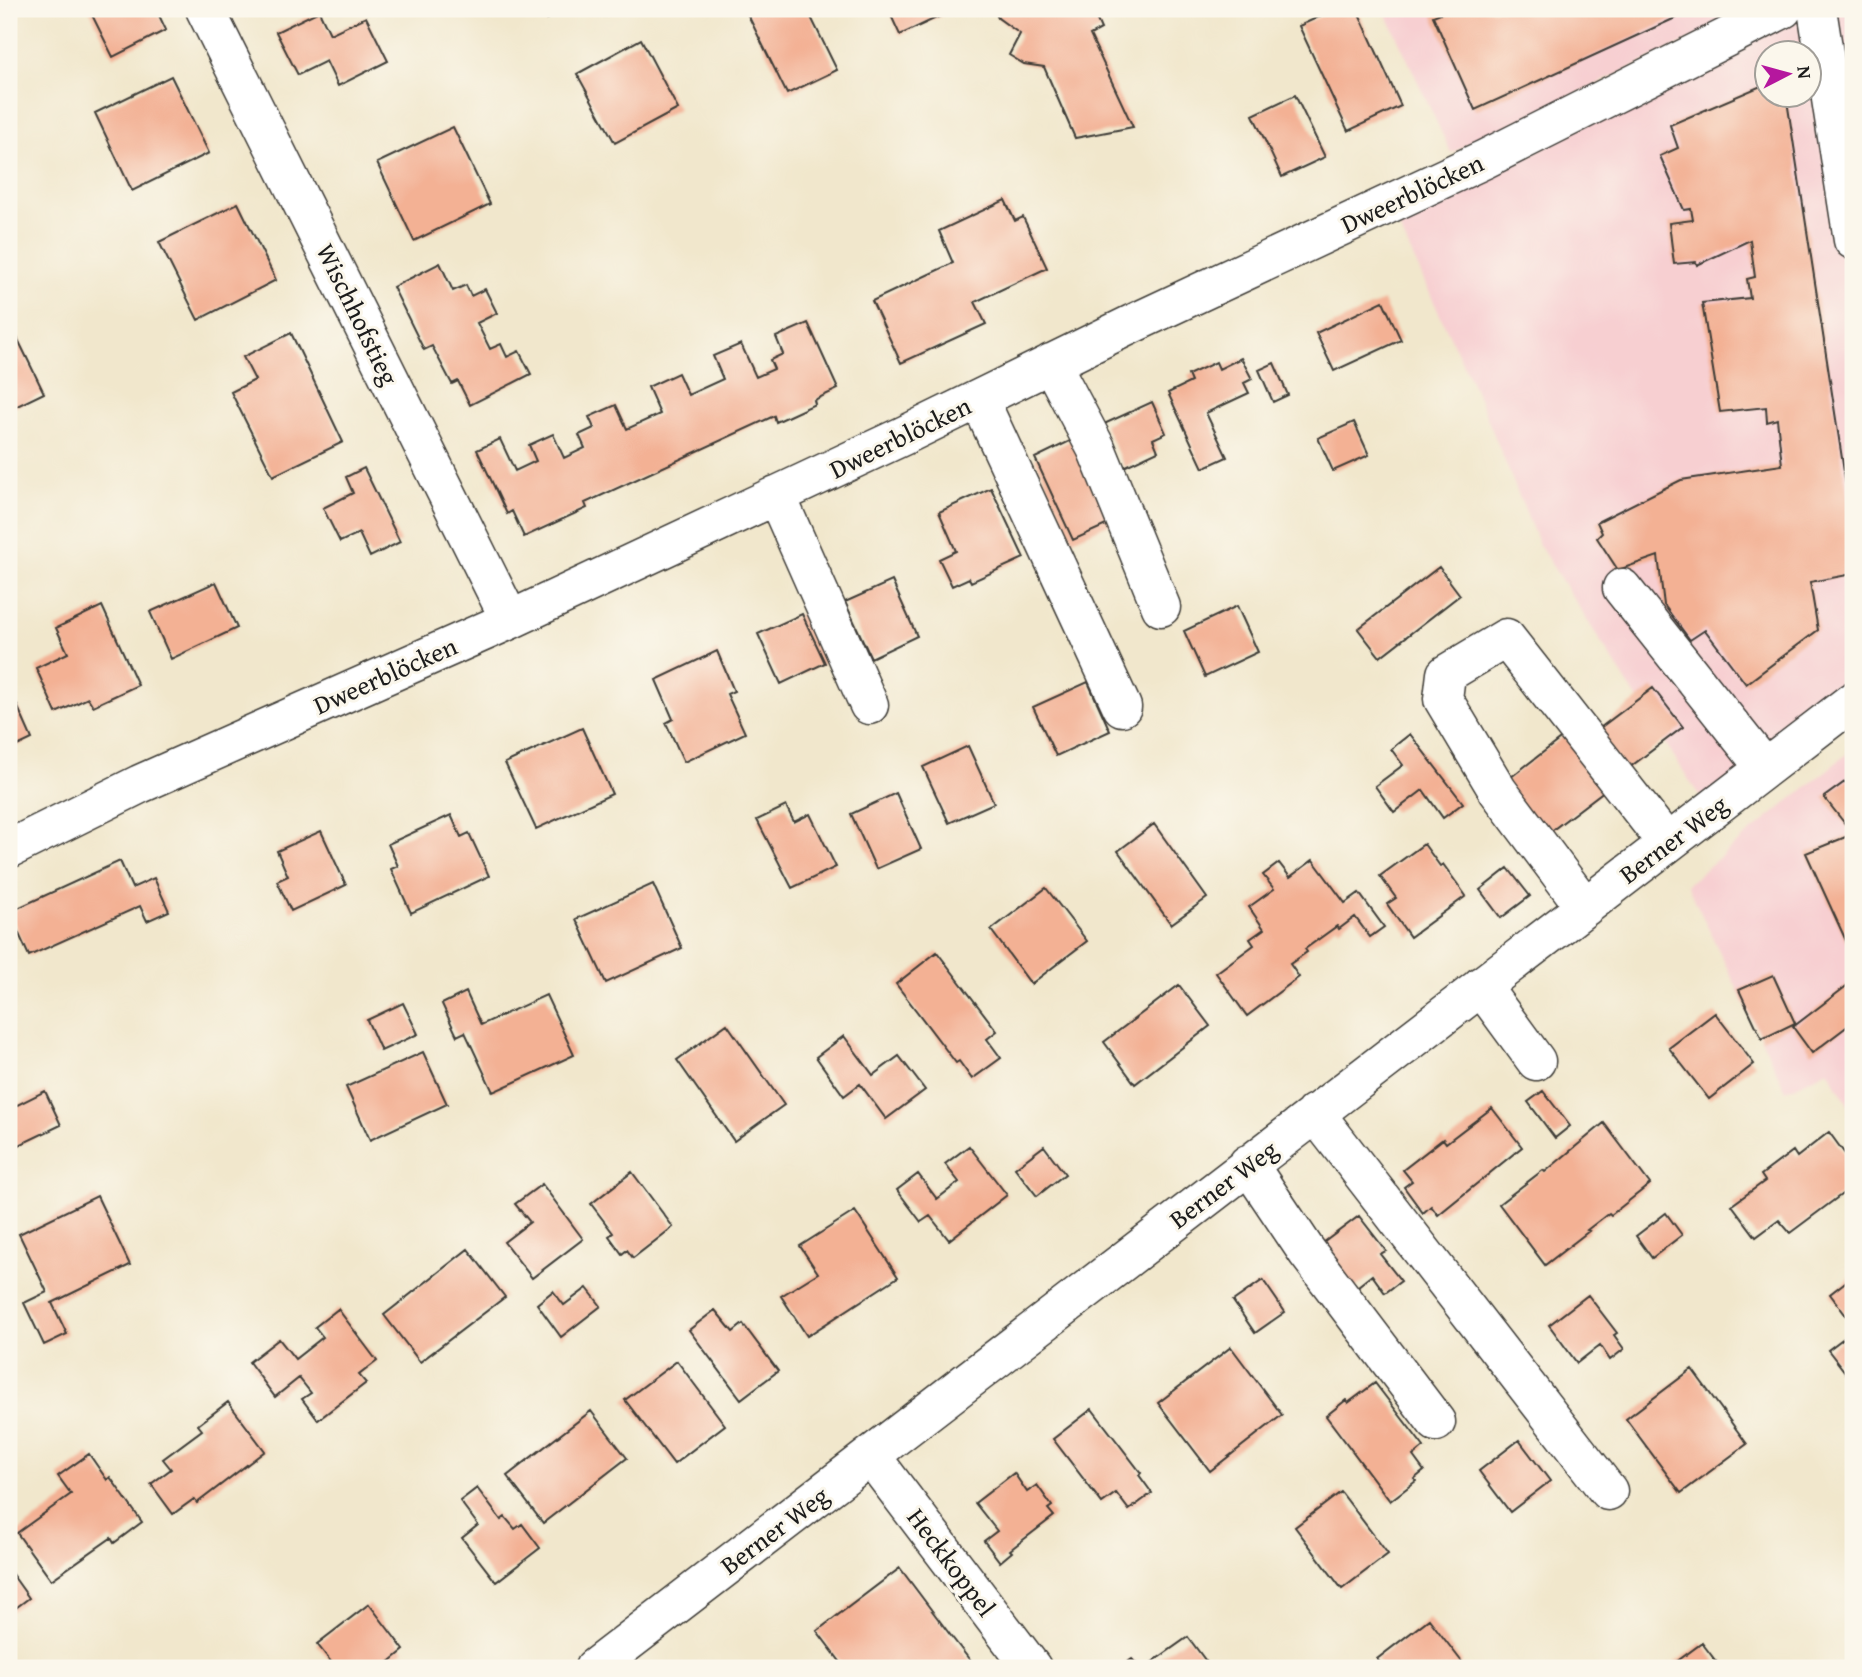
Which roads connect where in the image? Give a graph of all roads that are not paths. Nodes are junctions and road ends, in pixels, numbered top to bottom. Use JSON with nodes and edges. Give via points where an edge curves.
{"nodes":[{"id":1,"x":205,"y":9,"type":"edge"},
{"id":2,"x":1783,"y":9,"type":"edge"},
{"id":3,"x":1817,"y":9,"type":"edge"},
{"id":4,"x":1852,"y":224,"type":"edge"},
{"id":5,"x":1051,"y":363,"type":"junction"},
{"id":6,"x":979,"y":399,"type":"junction"},
{"id":7,"x":776,"y":495,"type":"junction"},
{"id":8,"x":1622,"y":588,"type":"dead end"},
{"id":9,"x":1161,"y":607,"type":"dead end"},
{"id":10,"x":510,"y":620,"type":"junction"},
{"id":11,"x":1853,"y":701,"type":"edge"},
{"id":12,"x":869,"y":705,"type":"dead end"},
{"id":13,"x":1122,"y":706,"type":"dead end"},
{"id":14,"x":1765,"y":768,"type":"junction"},
{"id":15,"x":1667,"y":843,"type":"junction"},
{"id":16,"x":9,"y":849,"type":"edge"},
{"id":17,"x":1585,"y":907,"type":"junction"},
{"id":18,"x":1481,"y":986,"type":"junction"},
{"id":19,"x":1536,"y":1061,"type":"dead end"},
{"id":20,"x":1315,"y":1113,"type":"junction"},
{"id":21,"x":1248,"y":1164,"type":"junction"},
{"id":22,"x":1436,"y":1422,"type":"dead end"},
{"id":23,"x":871,"y":1455,"type":"junction"},
{"id":24,"x":1608,"y":1491,"type":"dead end"},
{"id":25,"x":594,"y":1668,"type":"edge"},
{"id":26,"x":1032,"y":1668,"type":"edge"}],
"edges":[{"from":1,"to":10,"type":"street","name":"Wischhofstieg"},
{"from":2,"to":5,"type":"street","name":"Dweerblöcken","via":[[1485,159]]},
{"from":3,"to":4,"type":"street"},
{"from":5,"to":6,"type":"street","name":"Dweerblöcken"},
{"from":5,"to":9,"type":"street","via":[[1096,448]]},
{"from":6,"to":7,"type":"street","name":"Dweerblöcken"},
{"from":6,"to":13,"type":"street"},
{"from":7,"to":10,"type":"street","name":"Dweerblöcken"},
{"from":7,"to":12,"type":"street"},
{"from":8,"to":14,"type":"street"},
{"from":10,"to":16,"type":"street","name":"Dweerblöcken","via":[[140,784]]},
{"from":11,"to":14,"type":"street","name":"Berner Weg"},
{"from":14,"to":15,"type":"street","name":"Berner Weg"},
{"from":15,"to":17,"type":"street","name":"Berner Weg"},
{"from":15,"to":17,"type":"street","via":[[1506,638],[1446,674],[1443,699],[1497,791]]},
{"from":17,"to":18,"type":"street","name":"Berner Weg"},
{"from":18,"to":19,"type":"street"},
{"from":18,"to":20,"type":"street","name":"Berner Weg"},
{"from":20,"to":21,"type":"street","name":"Berner Weg"},
{"from":20,"to":24,"type":"street"},
{"from":21,"to":22,"type":"street","via":[[1307,1252]]},
{"from":21,"to":23,"type":"street","name":"Berner Weg"},
{"from":23,"to":25,"type":"street","name":"Berner Weg"},
{"from":23,"to":26,"type":"street","name":"Heckkoppel"}]}
